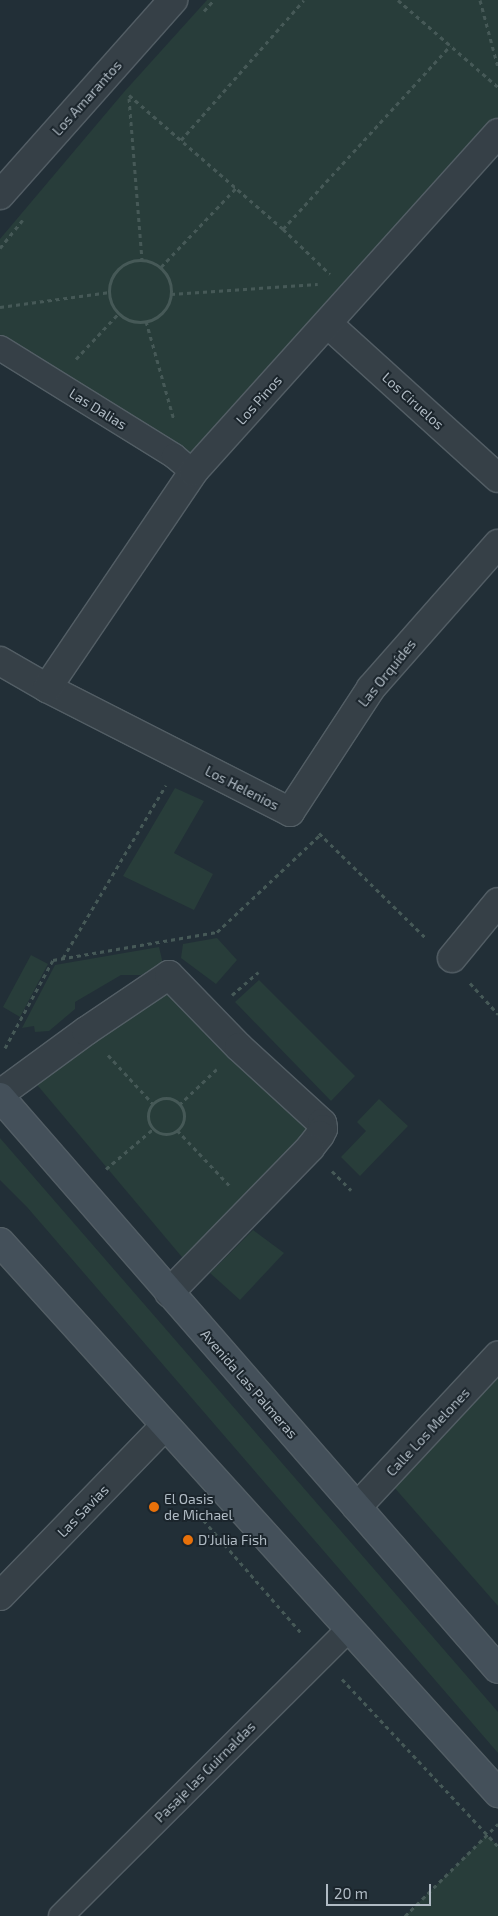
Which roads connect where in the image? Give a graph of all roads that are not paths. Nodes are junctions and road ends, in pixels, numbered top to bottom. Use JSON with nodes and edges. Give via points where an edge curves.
{"nodes":[{"id":1,"x":173,"y":0,"type":"edge"},
{"id":2,"x":498,"y":133,"type":"edge"},
{"id":3,"x":0,"y":195,"type":"edge"},
{"id":4,"x":328,"y":324,"type":"junction"},
{"id":5,"x":0,"y":348,"type":"edge"},
{"id":6,"x":193,"y":472,"type":"junction"},
{"id":7,"x":498,"y":478,"type":"edge"},
{"id":8,"x":498,"y":544,"type":"edge"},
{"id":9,"x":0,"y":661,"type":"edge"},
{"id":10,"x":47,"y":688,"type":"junction"},
{"id":11,"x":290,"y":812,"type":"joint"},
{"id":12,"x":498,"y":902,"type":"edge"},
{"id":13,"x":452,"y":958,"type":"dead end"},
{"id":14,"x":0,"y":1096,"type":"edge"},
{"id":15,"x":0,"y":1242,"type":"edge"},
{"id":16,"x":169,"y":1293,"type":"junction"},
{"id":17,"x":498,"y":1356,"type":"edge"},
{"id":18,"x":166,"y":1426,"type":"junction"},
{"id":19,"x":357,"y":1507,"type":"junction"},
{"id":20,"x":0,"y":1596,"type":"edge"},
{"id":21,"x":350,"y":1628,"type":"junction"},
{"id":22,"x":498,"y":1669,"type":"edge"},
{"id":23,"x":498,"y":1793,"type":"edge"},
{"id":24,"x":61,"y":1916,"type":"edge"}],
"edges":[{"from":1,"to":3,"type":"street","name":"Los Amarantos"},
{"from":2,"to":4,"type":"street","name":"Los Pinos","via":[[346,289]]},
{"from":4,"to":6,"type":"street","name":"Los Pinos"},
{"from":4,"to":7,"type":"street","name":"Los Ciruelos"},
{"from":5,"to":6,"type":"street","name":"Las Dalias","via":[[174,456]]},
{"from":6,"to":10,"type":"street","name":"Los Pinos"},
{"from":8,"to":11,"type":"street","name":"Las Orquídes","via":[[371,688]]},
{"from":9,"to":10,"type":"street","name":"Los Helenios"},
{"from":10,"to":11,"type":"street","name":"Los Helenios"},
{"from":12,"to":13,"type":"street"},
{"from":14,"to":16,"type":"main road","name":"Avenida Las Palmeras"},
{"from":14,"to":16,"type":"street","via":[[86,1031],[169,975],[239,1047],[322,1123],[323,1128],[310,1148]]},
{"from":15,"to":18,"type":"main road"},
{"from":16,"to":19,"type":"main road","name":"Avenida Las Palmeras"},
{"from":17,"to":19,"type":"street","name":"Calle Los Melones"},
{"from":18,"to":20,"type":"street","name":"Las Savias"},
{"from":18,"to":21,"type":"main road"},
{"from":19,"to":22,"type":"main road","name":"Avenida Las Palmeras"},
{"from":21,"to":23,"type":"main road"},
{"from":21,"to":24,"type":"street","name":"Pasaje las Guirnaldas"}]}
